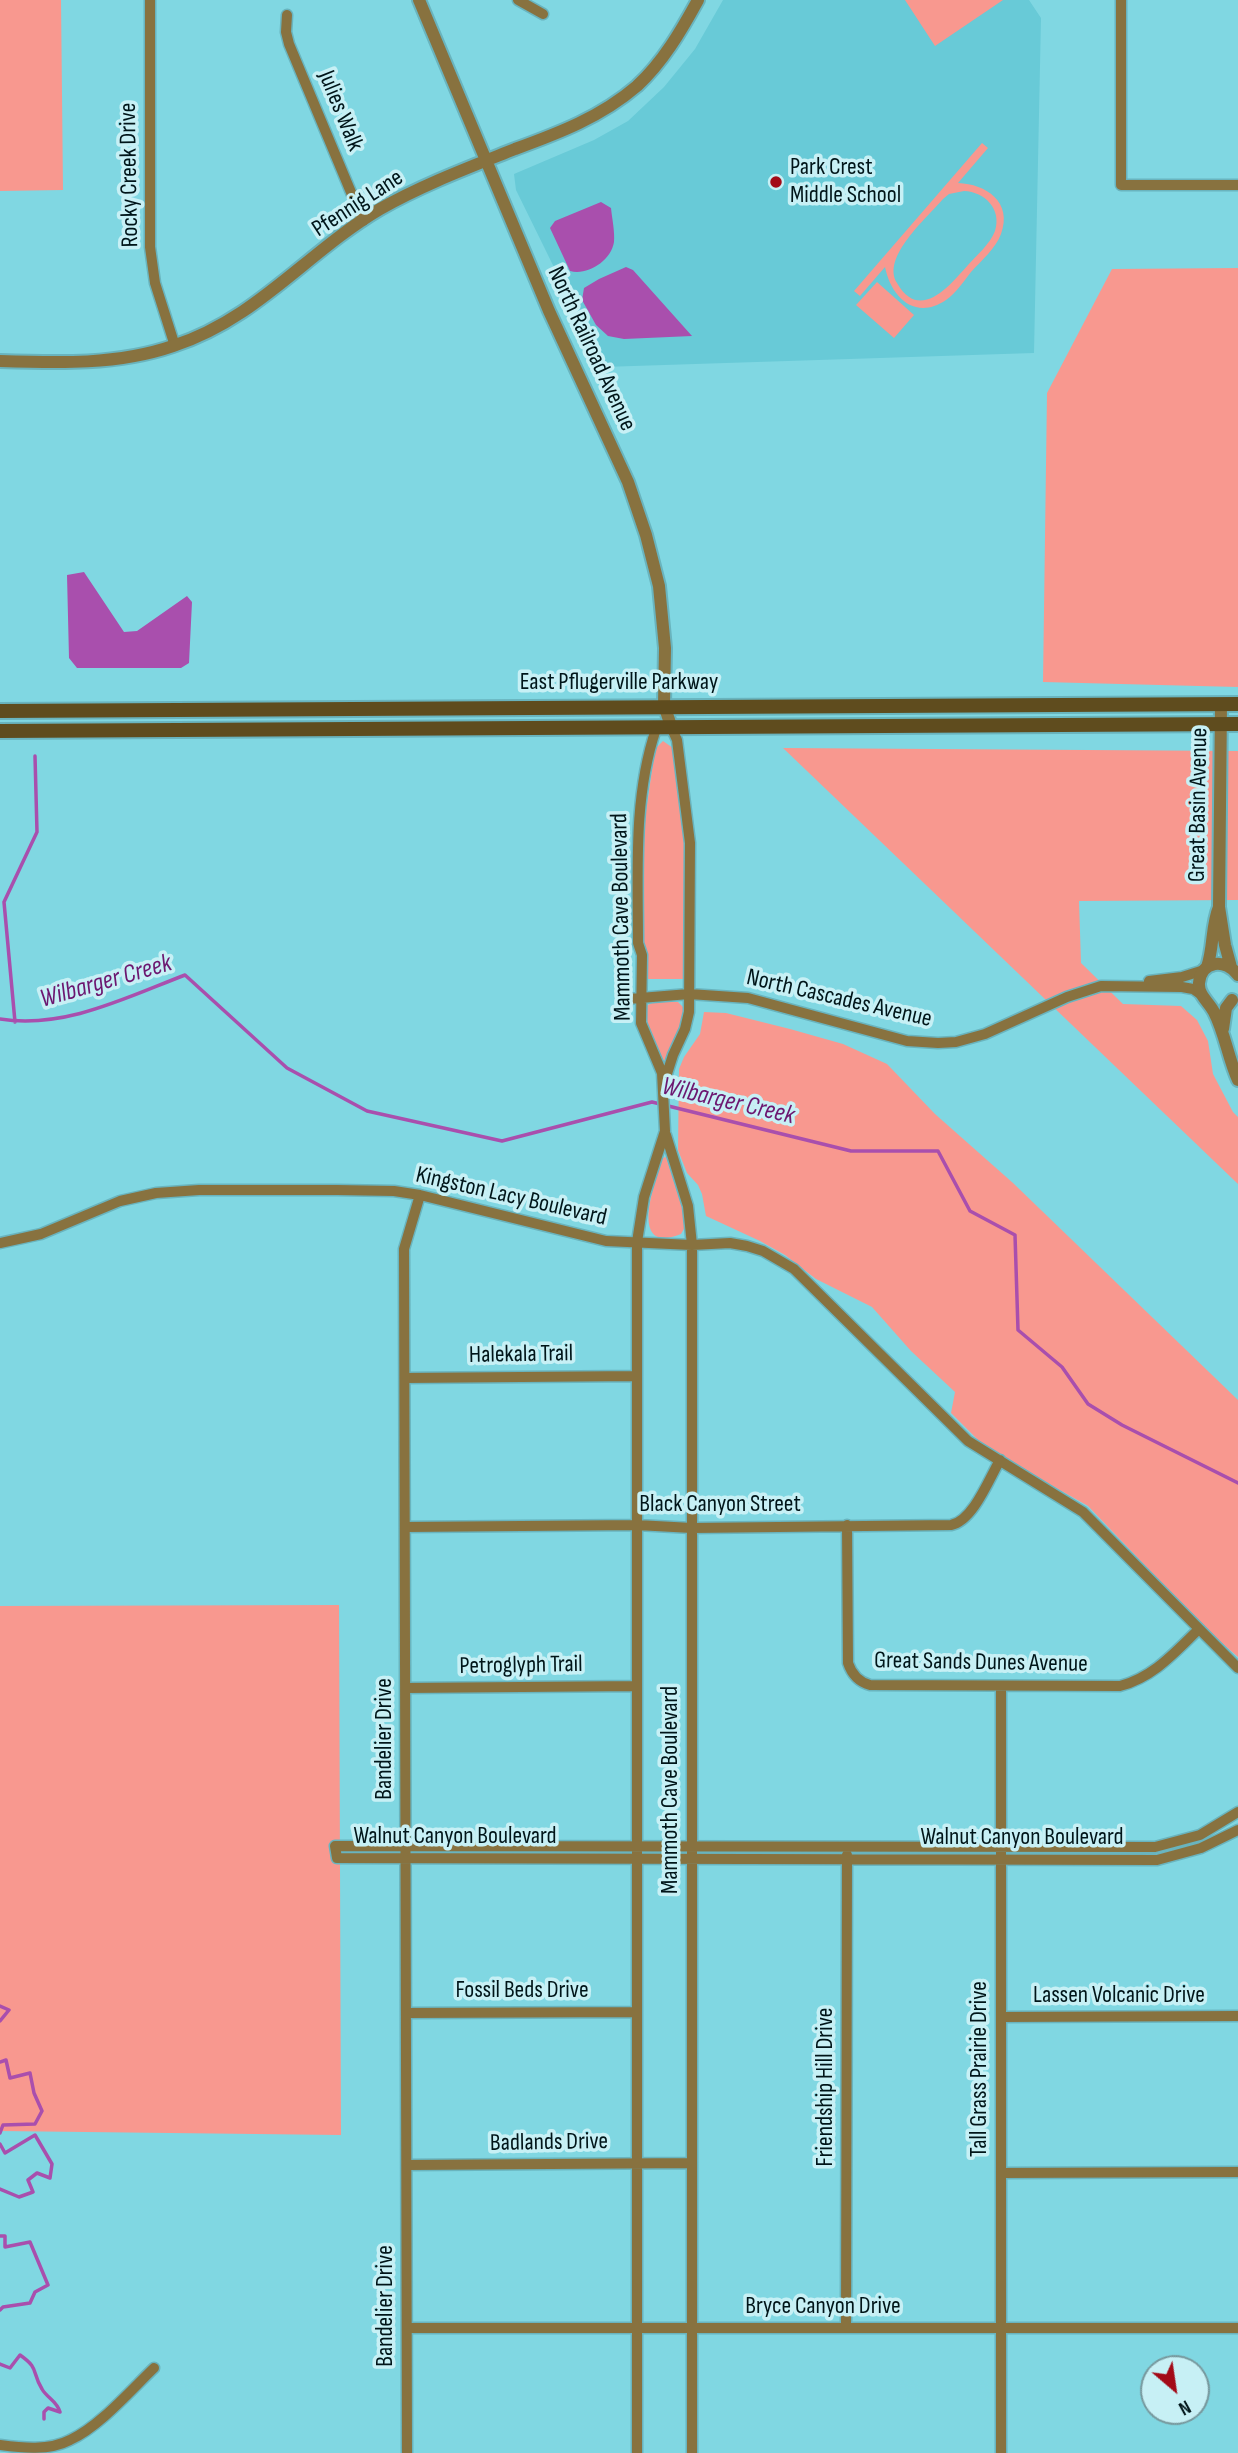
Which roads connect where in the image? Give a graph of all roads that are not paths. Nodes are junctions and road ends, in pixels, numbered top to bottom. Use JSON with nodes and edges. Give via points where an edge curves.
{"nodes":[{"id":1,"x":150,"y":0,"type":"edge"},
{"id":2,"x":419,"y":0,"type":"edge"},
{"id":3,"x":518,"y":0,"type":"edge"},
{"id":4,"x":698,"y":0,"type":"edge"},
{"id":5,"x":1121,"y":0,"type":"edge"},
{"id":6,"x":543,"y":14,"type":"dead end"},
{"id":7,"x":287,"y":15,"type":"dead end"},
{"id":8,"x":486,"y":162,"type":"junction"},
{"id":9,"x":1238,"y":185,"type":"edge"},
{"id":10,"x":363,"y":221,"type":"junction"},
{"id":11,"x":175,"y":346,"type":"junction"},
{"id":12,"x":0,"y":361,"type":"edge"},
{"id":13,"x":1221,"y":704,"type":"junction"},
{"id":14,"x":1238,"y":704,"type":"edge"},
{"id":15,"x":664,"y":705,"type":"junction"},
{"id":16,"x":249,"y":708,"type":"junction"},
{"id":17,"x":0,"y":711,"type":"edge"},
{"id":18,"x":1221,"y":724,"type":"junction"},
{"id":19,"x":1238,"y":724,"type":"edge"},
{"id":20,"x":656,"y":729,"type":"junction"},
{"id":21,"x":672,"y":729,"type":"junction"},
{"id":22,"x":0,"y":730,"type":"edge"},
{"id":23,"x":250,"y":730,"type":"junction"},
{"id":24,"x":1219,"y":907,"type":"junction"},
{"id":25,"x":1205,"y":969,"type":"junction"},
{"id":26,"x":1235,"y":970,"type":"edge"},
{"id":27,"x":1114,"y":986,"type":"junction"},
{"id":28,"x":689,"y":994,"type":"junction"},
{"id":29,"x":1236,"y":996,"type":"edge"},
{"id":30,"x":641,"y":998,"type":"junction"},
{"id":31,"x":1204,"y":998,"type":"junction"},
{"id":32,"x":628,"y":999,"type":"dead end"},
{"id":33,"x":1223,"y":1040,"type":"junction"},
{"id":34,"x":1238,"y":1080,"type":"edge"},
{"id":35,"x":664,"y":1084,"type":"junction"},
{"id":36,"x":665,"y":1131,"type":"junction"},
{"id":37,"x":420,"y":1195,"type":"junction"},
{"id":38,"x":637,"y":1242,"type":"junction"},
{"id":39,"x":0,"y":1243,"type":"edge"},
{"id":40,"x":692,"y":1245,"type":"junction"},
{"id":41,"x":637,"y":1376,"type":"junction"},
{"id":42,"x":405,"y":1378,"type":"junction"},
{"id":43,"x":1000,"y":1460,"type":"junction"},
{"id":44,"x":637,"y":1525,"type":"junction"},
{"id":45,"x":848,"y":1525,"type":"junction"},
{"id":46,"x":406,"y":1527,"type":"junction"},
{"id":47,"x":692,"y":1528,"type":"junction"},
{"id":48,"x":1199,"y":1629,"type":"junction"},
{"id":49,"x":1238,"y":1668,"type":"edge"},
{"id":50,"x":637,"y":1686,"type":"junction"},
{"id":51,"x":1001,"y":1686,"type":"junction"},
{"id":52,"x":406,"y":1688,"type":"junction"},
{"id":53,"x":1238,"y":1812,"type":"edge"},
{"id":54,"x":1238,"y":1830,"type":"edge"},
{"id":55,"x":406,"y":1845,"type":"junction"},
{"id":56,"x":637,"y":1845,"type":"junction"},
{"id":57,"x":692,"y":1846,"type":"junction"},
{"id":58,"x":1001,"y":1846,"type":"junction"},
{"id":59,"x":847,"y":1853,"type":"junction"},
{"id":60,"x":406,"y":1857,"type":"junction"},
{"id":61,"x":637,"y":1858,"type":"junction"},
{"id":62,"x":1001,"y":1859,"type":"junction"},
{"id":63,"x":692,"y":1860,"type":"junction"},
{"id":64,"x":637,"y":2012,"type":"junction"},
{"id":65,"x":406,"y":2013,"type":"junction"},
{"id":66,"x":1238,"y":2016,"type":"edge"},
{"id":67,"x":1001,"y":2017,"type":"junction"},
{"id":68,"x":637,"y":2163,"type":"junction"},
{"id":69,"x":692,"y":2163,"type":"junction"},
{"id":70,"x":407,"y":2165,"type":"junction"},
{"id":71,"x":1238,"y":2172,"type":"edge"},
{"id":72,"x":1001,"y":2173,"type":"junction"},
{"id":73,"x":407,"y":2328,"type":"junction"},
{"id":74,"x":637,"y":2328,"type":"junction"},
{"id":75,"x":692,"y":2328,"type":"junction"},
{"id":76,"x":846,"y":2328,"type":"junction"},
{"id":77,"x":1001,"y":2328,"type":"junction"},
{"id":78,"x":1238,"y":2328,"type":"edge"},
{"id":79,"x":154,"y":2368,"type":"dead end"},
{"id":80,"x":0,"y":2445,"type":"edge"},
{"id":81,"x":407,"y":2453,"type":"edge"},
{"id":82,"x":636,"y":2453,"type":"edge"},
{"id":83,"x":692,"y":2453,"type":"edge"},
{"id":84,"x":1001,"y":2453,"type":"edge"}],
"edges":[{"from":1,"to":11,"type":"street","name":"Rocky Creek Drive","via":[[150,247],[155,283]]},
{"from":2,"to":8,"type":"street","name":"North Railroad Avenue"},
{"from":3,"to":6,"type":"street"},
{"from":4,"to":8,"type":"street","name":"Pfennig Lane","via":[[662,59],[614,104]]},
{"from":5,"to":9,"type":"street","via":[[1121,185]]},
{"from":7,"to":10,"type":"street","name":"Julies Walk","via":[[289,44]]},
{"from":8,"to":10,"type":"street","name":"Pfennig Lane","via":[[418,190]]},
{"from":8,"to":15,"type":"street","name":"North Railroad Avenue","via":[[628,482],[646,535],[659,586]]},
{"from":10,"to":11,"type":"street","name":"Pfennig Lane","via":[[243,313]]},
{"from":11,"to":12,"type":"street","name":"Pfennig Lane","via":[[110,360]]},
{"from":13,"to":14,"type":"main road","name":"East Pflugerville Parkway"},
{"from":13,"to":15,"type":"main road","name":"East Pflugerville Parkway"},
{"from":13,"to":18,"type":"street","name":"Great Basin Avenue"},
{"from":15,"to":16,"type":"main road","name":"East Pflugerville Parkway"},
{"from":15,"to":20,"type":"street","name":"Mammoth Cave Boulevard"},
{"from":15,"to":21,"type":"street","name":"North Railroad Avenue"},
{"from":16,"to":17,"type":"main road","name":"East Pflugerville Parkway"},
{"from":16,"to":23,"type":"street"},
{"from":18,"to":19,"type":"main road","name":"East Pflugerville Parkway"},
{"from":18,"to":21,"type":"main road","name":"East Pflugerville Parkway"},
{"from":18,"to":24,"type":"street","name":"Great Basin Avenue"},
{"from":20,"to":21,"type":"main road","name":"East Pflugerville Parkway"},
{"from":20,"to":23,"type":"main road","name":"East Pflugerville Parkway"},
{"from":20,"to":30,"type":"street","name":"Mammoth Cave Boulevard","via":[[638,831]]},
{"from":21,"to":28,"type":"street","name":"Mammoth Cave Boulevard","via":[[684,782],[690,843]]},
{"from":22,"to":23,"type":"main road","name":"East Pflugerville Parkway"},
{"from":24,"to":25,"type":"street","name":"Great Basin Avenue"},
{"from":24,"to":26,"type":"street","name":"Great Basin Avenue","via":[[1225,945]]},
{"from":25,"to":26,"type":"street","via":[[1221,962]]},
{"from":25,"to":27,"type":"street","via":[[1182,977]]},
{"from":25,"to":31,"type":"street","name":"Great Basin Avenue","via":[[1199,982]]},
{"from":27,"to":28,"type":"street","name":"North Cascades Avenue","via":[[1066,997],[985,1034],[938,1043],[907,1041],[748,998]]},
{"from":27,"to":31,"type":"street","via":[[1182,987]]},
{"from":28,"to":30,"type":"street","name":"North Cascades Avenue"},
{"from":28,"to":35,"type":"street","name":"Mammoth Cave Boulevard","via":[[688,1022]]},
{"from":29,"to":31,"type":"street","via":[[1220,1005]]},
{"from":29,"to":33,"type":"street","via":[[1224,1016]]},
{"from":30,"to":32,"type":"street","name":"North Cascades Avenue"},
{"from":30,"to":35,"type":"street","name":"Mammoth Cave Boulevard","via":[[641,1023]]},
{"from":31,"to":33,"type":"street","via":[[1216,1014]]},
{"from":33,"to":34,"type":"street"},
{"from":35,"to":36,"type":"street","name":"Mammoth Cave Boulevard"},
{"from":36,"to":38,"type":"street","name":"Mammoth Cave Boulevard","via":[[644,1197]]},
{"from":36,"to":40,"type":"street","name":"Mammoth Cave Boulevard","via":[[688,1206]]},
{"from":37,"to":38,"type":"street","name":"Kingston Lacy Boulevard","via":[[593,1239]]},
{"from":37,"to":39,"type":"street","name":"Kingston Lacy Boulevard","via":[[337,1190],[156,1193],[120,1201],[41,1234]]},
{"from":37,"to":42,"type":"street","name":"Bandelier Drive","via":[[404,1250]]},
{"from":38,"to":40,"type":"street","name":"Kingston Lacy Boulevard"},
{"from":38,"to":41,"type":"street","name":"Mammoth Cave Boulevard"},
{"from":40,"to":43,"type":"street","name":"Kingston Lacy Boulevard","via":[[747,1246],[794,1269],[957,1431]]},
{"from":40,"to":47,"type":"street","name":"Mammoth Cave Boulevard"},
{"from":41,"to":42,"type":"street","name":"Halekala Trail"},
{"from":41,"to":44,"type":"street","name":"Mammoth Cave Boulevard"},
{"from":42,"to":46,"type":"street","name":"Bandelier Drive"},
{"from":43,"to":45,"type":"street","name":"Black Canyon Street","via":[[971,1511],[957,1524]]},
{"from":43,"to":48,"type":"street","name":"Kingston Lacy Boulevard","via":[[1083,1512]]},
{"from":44,"to":46,"type":"street","name":"Black Canyon Street"},
{"from":44,"to":47,"type":"street","name":"Black Canyon Street"},
{"from":44,"to":50,"type":"street","name":"Mammoth Cave Boulevard"},
{"from":45,"to":47,"type":"street","name":"Black Canyon Street"},
{"from":45,"to":51,"type":"street","name":"Great Sands Dunes Avenue","via":[[847,1655],[850,1669],[862,1683]]},
{"from":46,"to":52,"type":"street","name":"Bandelier Drive"},
{"from":47,"to":57,"type":"street","name":"Mammoth Cave Boulevard"},
{"from":48,"to":49,"type":"street","name":"Kingston Lacy Boulevard"},
{"from":48,"to":51,"type":"street","name":"Great Sands Dunes Avenue","via":[[1157,1669],[1135,1682],[1120,1686]]},
{"from":50,"to":52,"type":"street","name":"Petroglyph Trail"},
{"from":50,"to":56,"type":"street","name":"Mammoth Cave Boulevard"},
{"from":51,"to":58,"type":"street","name":"Tall Grass Prairie Drive"},
{"from":52,"to":55,"type":"street","name":"Bandelier Drive"},
{"from":53,"to":58,"type":"street","name":"Walnut Canyon Boulevard","via":[[1209,1831],[1155,1847]]},
{"from":54,"to":62,"type":"street","name":"Walnut Canyon Boulevard","via":[[1201,1849],[1157,1860]]},
{"from":55,"to":56,"type":"street","name":"Walnut Canyon Boulevard"},
{"from":55,"to":60,"type":"street","name":"Bandelier Drive"},
{"from":55,"to":60,"type":"street","name":"Walnut Canyon Boulevard","via":[[335,1846],[337,1858]]},
{"from":56,"to":57,"type":"street","name":"Walnut Canyon Boulevard"},
{"from":56,"to":61,"type":"street","name":"Mammoth Cave Boulevard"},
{"from":57,"to":59,"type":"street","name":"Walnut Canyon Boulevard"},
{"from":57,"to":63,"type":"street","name":"Mammoth Cave Boulevard"},
{"from":58,"to":59,"type":"street","name":"Walnut Canyon Boulevard"},
{"from":58,"to":62,"type":"street","name":"Tall Grass Prairie Drive"},
{"from":59,"to":62,"type":"street","name":"Walnut Canyon Boulevard"},
{"from":59,"to":63,"type":"street","name":"Walnut Canyon Boulevard"},
{"from":59,"to":76,"type":"street","name":"Friendship Hill Drive"},
{"from":60,"to":61,"type":"street","name":"Walnut Canyon Boulevard"},
{"from":60,"to":65,"type":"street","name":"Bandelier Drive"},
{"from":61,"to":63,"type":"street","name":"Walnut Canyon Boulevard"},
{"from":61,"to":64,"type":"street","name":"Mammoth Cave Boulevard"},
{"from":62,"to":67,"type":"street","name":"Tall Grass Prairie Drive"},
{"from":63,"to":69,"type":"street","name":"Mammoth Cave Boulevard"},
{"from":64,"to":65,"type":"street","name":"Fossil Beds Drive"},
{"from":64,"to":68,"type":"street","name":"Mammoth Cave Boulevard"},
{"from":65,"to":70,"type":"street","name":"Bandelier Drive"},
{"from":66,"to":67,"type":"street","name":"Lassen Volcanic Drive"},
{"from":67,"to":72,"type":"street","name":"Tall Grass Prairie Drive"},
{"from":68,"to":69,"type":"street","name":"Badlands Drive"},
{"from":68,"to":70,"type":"street","name":"Badlands Drive"},
{"from":68,"to":74,"type":"street","name":"Mammoth Cave Boulevard"},
{"from":69,"to":75,"type":"street","name":"Mammoth Cave Boulevard"},
{"from":70,"to":73,"type":"street","name":"Bandelier Drive"},
{"from":71,"to":72,"type":"street"},
{"from":72,"to":77,"type":"street","name":"Tall Grass Prairie Drive"},
{"from":73,"to":74,"type":"street","name":"Bryce Canyon Drive"},
{"from":73,"to":81,"type":"street","name":"Bandelier Drive"},
{"from":74,"to":75,"type":"street","name":"Bryce Canyon Drive"},
{"from":74,"to":82,"type":"street","name":"Mammoth Cave Boulevard"},
{"from":75,"to":76,"type":"street","name":"Bryce Canyon Drive"},
{"from":75,"to":83,"type":"street","name":"Mammoth Cave Boulevard"},
{"from":76,"to":77,"type":"street","name":"Bryce Canyon Drive"},
{"from":77,"to":78,"type":"street","name":"Bryce Canyon Drive"},
{"from":77,"to":84,"type":"street","name":"Tall Grass Prairie Drive"},
{"from":79,"to":80,"type":"street","via":[[102,2418],[70,2441],[28,2449]]}]}
